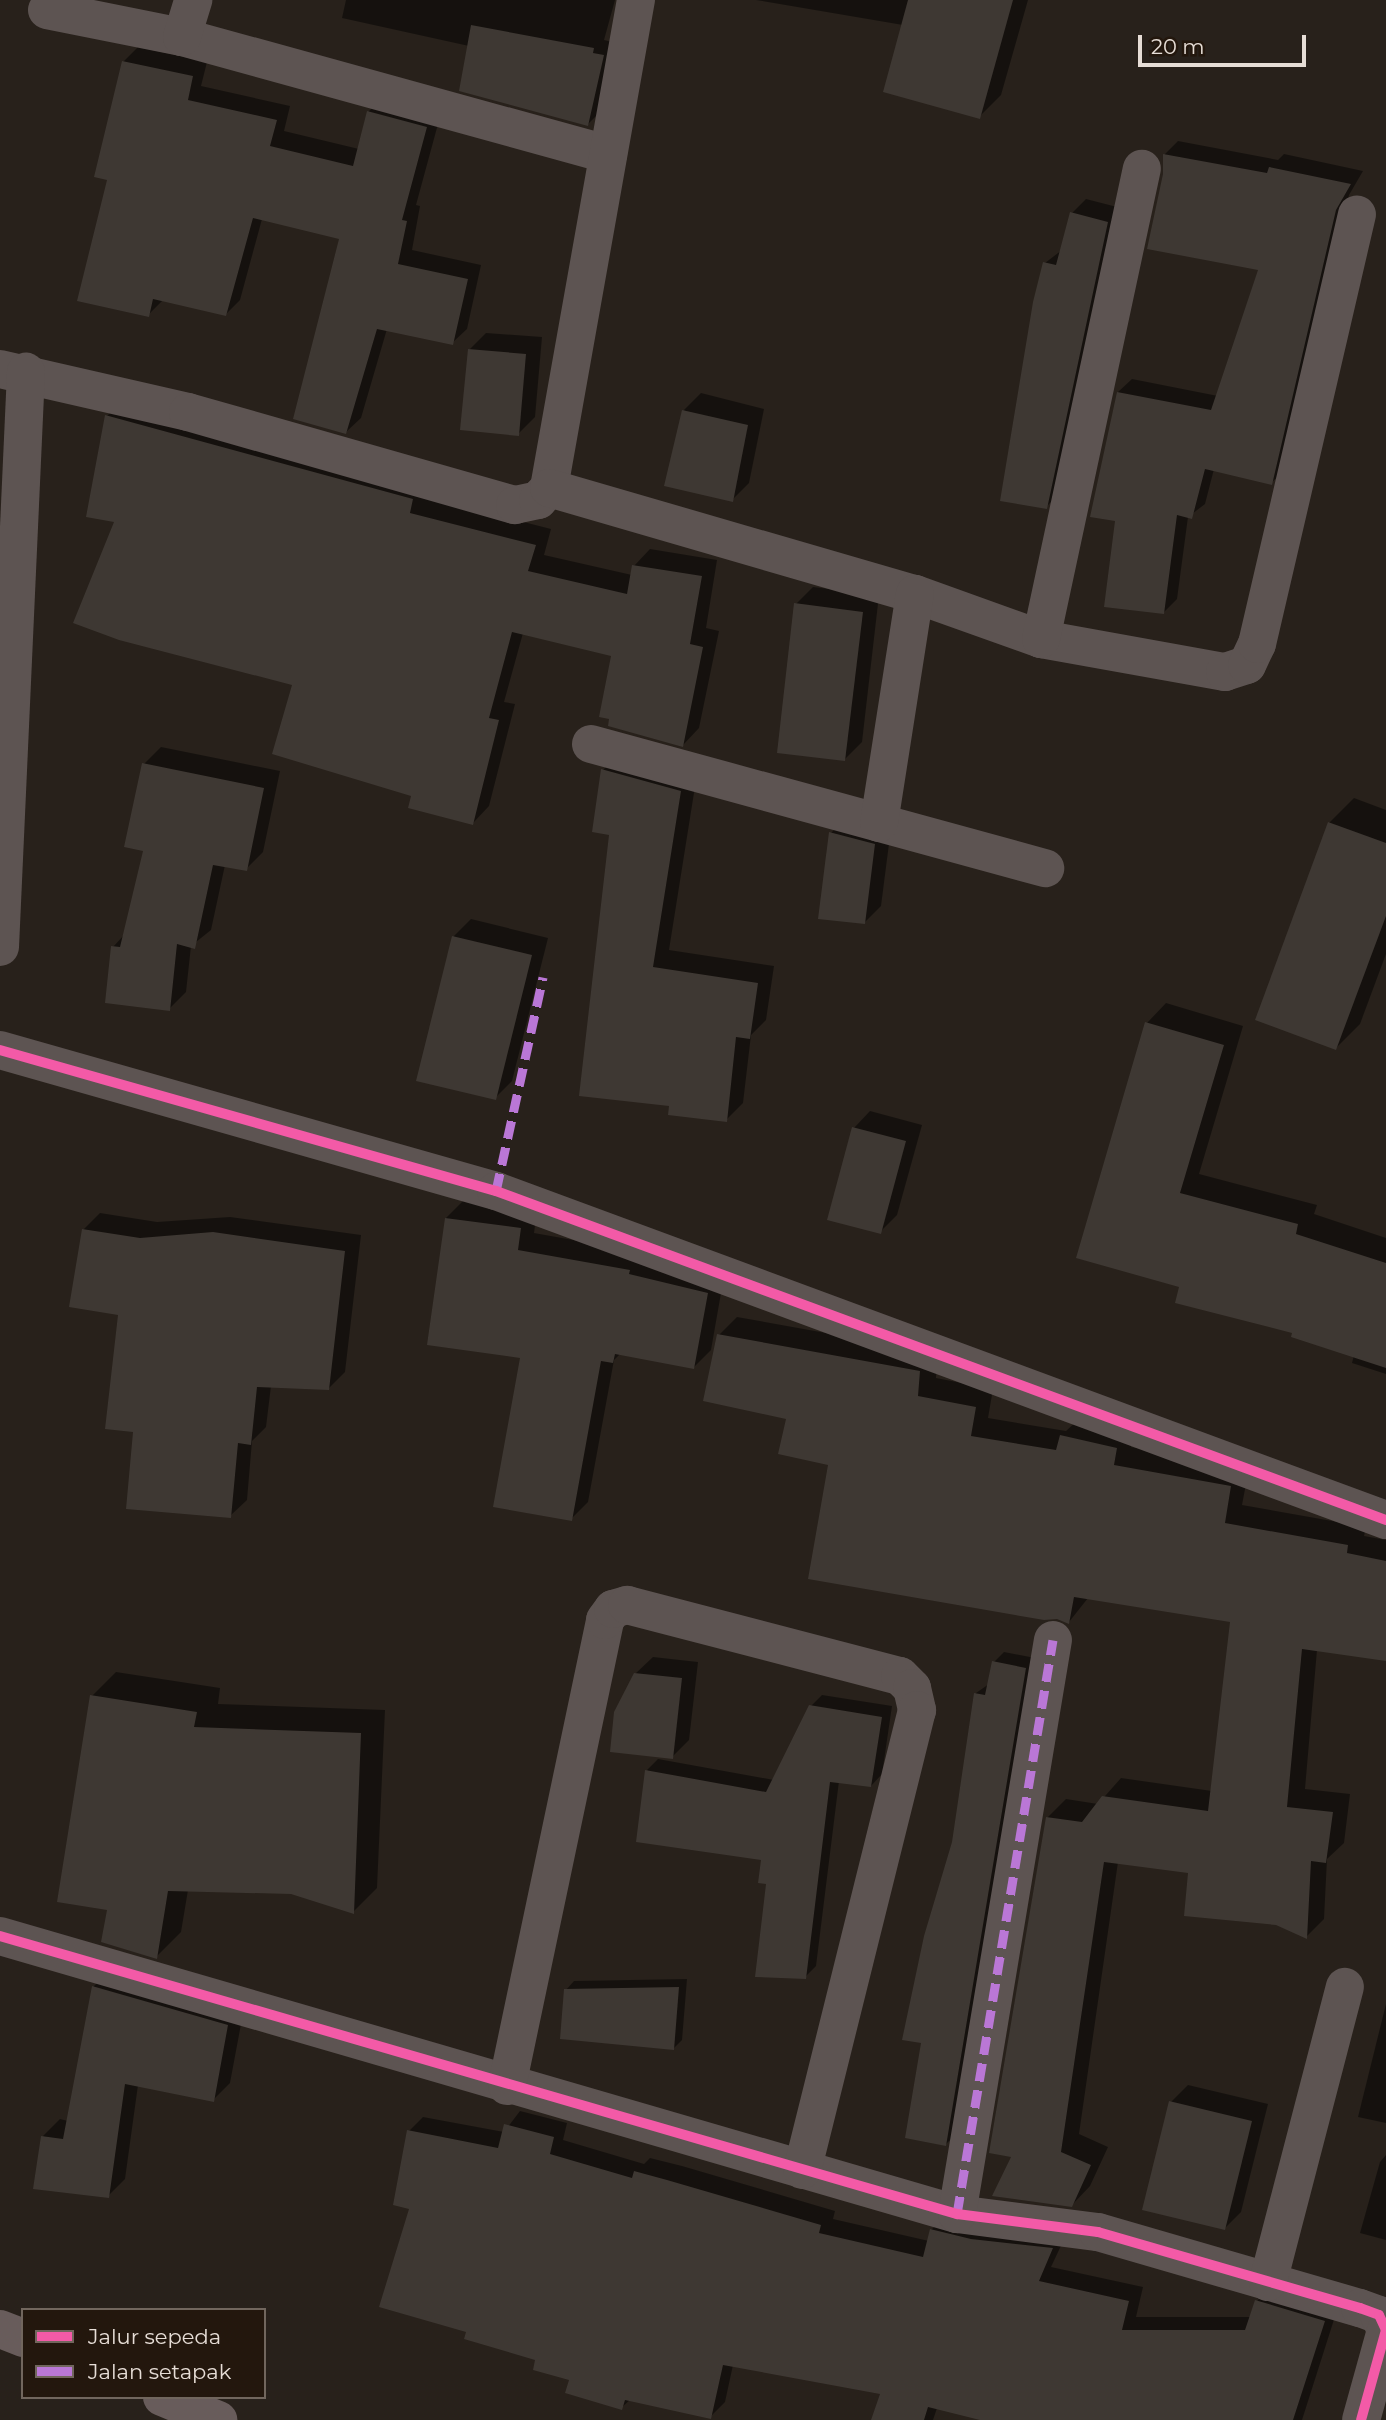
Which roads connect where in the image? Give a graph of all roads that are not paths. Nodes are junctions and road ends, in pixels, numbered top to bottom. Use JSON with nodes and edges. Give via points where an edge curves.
{"nodes":[{"id":1,"x":193,"y":0,"type":"edge"},
{"id":2,"x":636,"y":0,"type":"edge"},
{"id":3,"x":47,"y":10,"type":"dead end"},
{"id":4,"x":182,"y":37,"type":"junction"},
{"id":5,"x":608,"y":153,"type":"junction"},
{"id":6,"x":1142,"y":169,"type":"dead end"},
{"id":7,"x":1357,"y":215,"type":"dead end"},
{"id":8,"x":13,"y":371,"type":"edge"},
{"id":9,"x":550,"y":488,"type":"junction"},
{"id":10,"x":915,"y":594,"type":"junction"},
{"id":11,"x":1041,"y":639,"type":"junction"},
{"id":12,"x":591,"y":744,"type":"dead end"},
{"id":13,"x":879,"y":823,"type":"junction"},
{"id":14,"x":1045,"y":868,"type":"dead end"},
{"id":15,"x":0,"y":947,"type":"edge"},
{"id":16,"x":0,"y":1049,"type":"edge"},
{"id":17,"x":1386,"y":1520,"type":"edge"},
{"id":18,"x":1053,"y":1640,"type":"dead end"},
{"id":19,"x":0,"y":1936,"type":"edge"},
{"id":20,"x":1345,"y":1987,"type":"dead end"},
{"id":21,"x":507,"y":2086,"type":"junction"},
{"id":22,"x":802,"y":2170,"type":"junction"},
{"id":23,"x":957,"y":2214,"type":"junction"},
{"id":24,"x":1268,"y":2282,"type":"junction"},
{"id":25,"x":0,"y":2329,"type":"edge"},
{"id":26,"x":21,"y":2337,"type":"edge"},
{"id":27,"x":167,"y":2399,"type":"edge"},
{"id":28,"x":218,"y":2420,"type":"edge"},
{"id":29,"x":1361,"y":2420,"type":"edge"}],
"edges":[{"from":1,"to":4,"type":"street"},
{"from":2,"to":5,"type":"street"},
{"from":3,"to":4,"type":"street"},
{"from":4,"to":5,"type":"street"},
{"from":5,"to":9,"type":"street"},
{"from":6,"to":11,"type":"street"},
{"from":7,"to":11,"type":"street","via":[[1258,644],[1247,665],[1225,672]]},
{"from":8,"to":9,"type":"street","via":[[188,412],[515,505],[538,500]]},
{"from":8,"to":15,"type":"street"},
{"from":9,"to":10,"type":"street"},
{"from":10,"to":11,"type":"street"},
{"from":10,"to":13,"type":"street"},
{"from":12,"to":13,"type":"street"},
{"from":13,"to":14,"type":"street"},
{"from":16,"to":17,"type":"street","via":[[496,1191]]},
{"from":18,"to":23,"type":"street"},
{"from":19,"to":21,"type":"street"},
{"from":20,"to":24,"type":"street"},
{"from":21,"to":22,"type":"street"},
{"from":21,"to":22,"type":"street","via":[[605,1620],[612,1609],[627,1605],[900,1676],[912,1688],[917,1710]]},
{"from":22,"to":23,"type":"street"},
{"from":23,"to":24,"type":"street","via":[[1098,2232]]},
{"from":24,"to":29,"type":"street","via":[[1379,2315],[1385,2330],[1381,2360]]},
{"from":25,"to":26,"type":"main road"},
{"from":27,"to":28,"type":"main road"}]}
